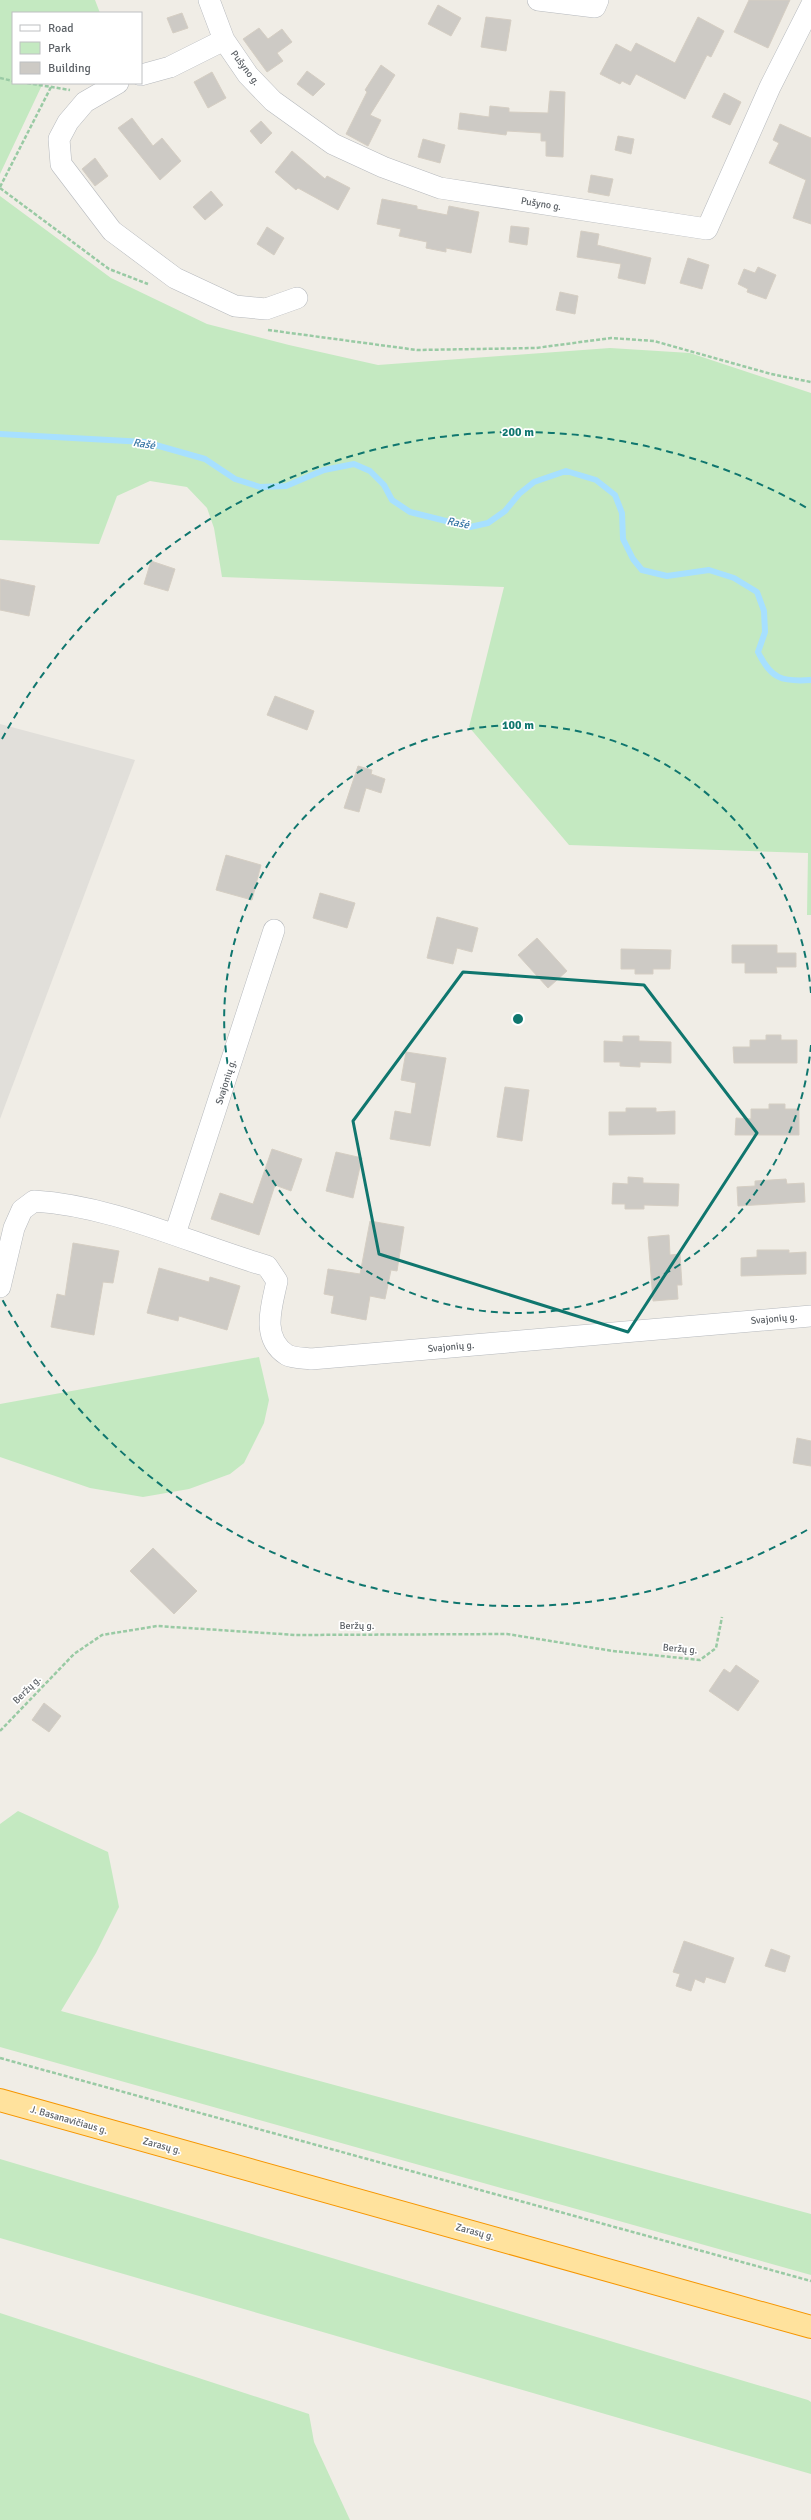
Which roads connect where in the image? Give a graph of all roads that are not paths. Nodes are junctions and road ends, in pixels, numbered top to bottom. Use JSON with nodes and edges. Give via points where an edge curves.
{"nodes":[{"id":1,"x":209,"y":0,"type":"edge"},
{"id":2,"x":538,"y":0,"type":"edge"},
{"id":3,"x":598,"y":0,"type":"edge"},
{"id":4,"x":811,"y":6,"type":"edge"},
{"id":5,"x":224,"y":40,"type":"junction"},
{"id":6,"x":142,"y":75,"type":"edge"},
{"id":7,"x":116,"y":84,"type":"edge"},
{"id":8,"x":297,"y":298,"type":"dead end"},
{"id":9,"x":274,"y":930,"type":"dead end"},
{"id":10,"x":175,"y":1234,"type":"junction"},
{"id":11,"x":0,"y":1287,"type":"edge"},
{"id":12,"x":811,"y":1316,"type":"edge"},
{"id":13,"x":0,"y":2100,"type":"edge"},
{"id":14,"x":138,"y":2140,"type":"joint"},
{"id":15,"x":811,"y":2327,"type":"edge"}],
"edges":[{"from":1,"to":5,"type":"street","name":"Pušyno g."},
{"from":2,"to":3,"type":"street","via":[[595,7]]},
{"from":4,"to":5,"type":"street","name":"Pušyno g.","via":[[770,87],[707,229],[440,188],[383,167],[333,144],[273,101],[248,75]]},
{"from":5,"to":6,"type":"street","via":[[170,67]]},
{"from":7,"to":8,"type":"street","via":[[85,102],[68,122],[59,139],[61,164],[112,231],[175,278],[235,306],[266,309]]},
{"from":9,"to":10,"type":"street","name":"Svajonių g."},
{"from":10,"to":11,"type":"street","name":"Svajonių g.","via":[[61,1202],[34,1201],[22,1210],[14,1228]]},
{"from":10,"to":12,"type":"street","name":"Svajonių g.","via":[[222,1253],[267,1266],[277,1281],[269,1325],[273,1341],[287,1355],[311,1359]]},
{"from":13,"to":14,"type":"highway","name":"J. Basanavičiaus g."},
{"from":14,"to":15,"type":"highway","name":"Zarasų g."}]}
